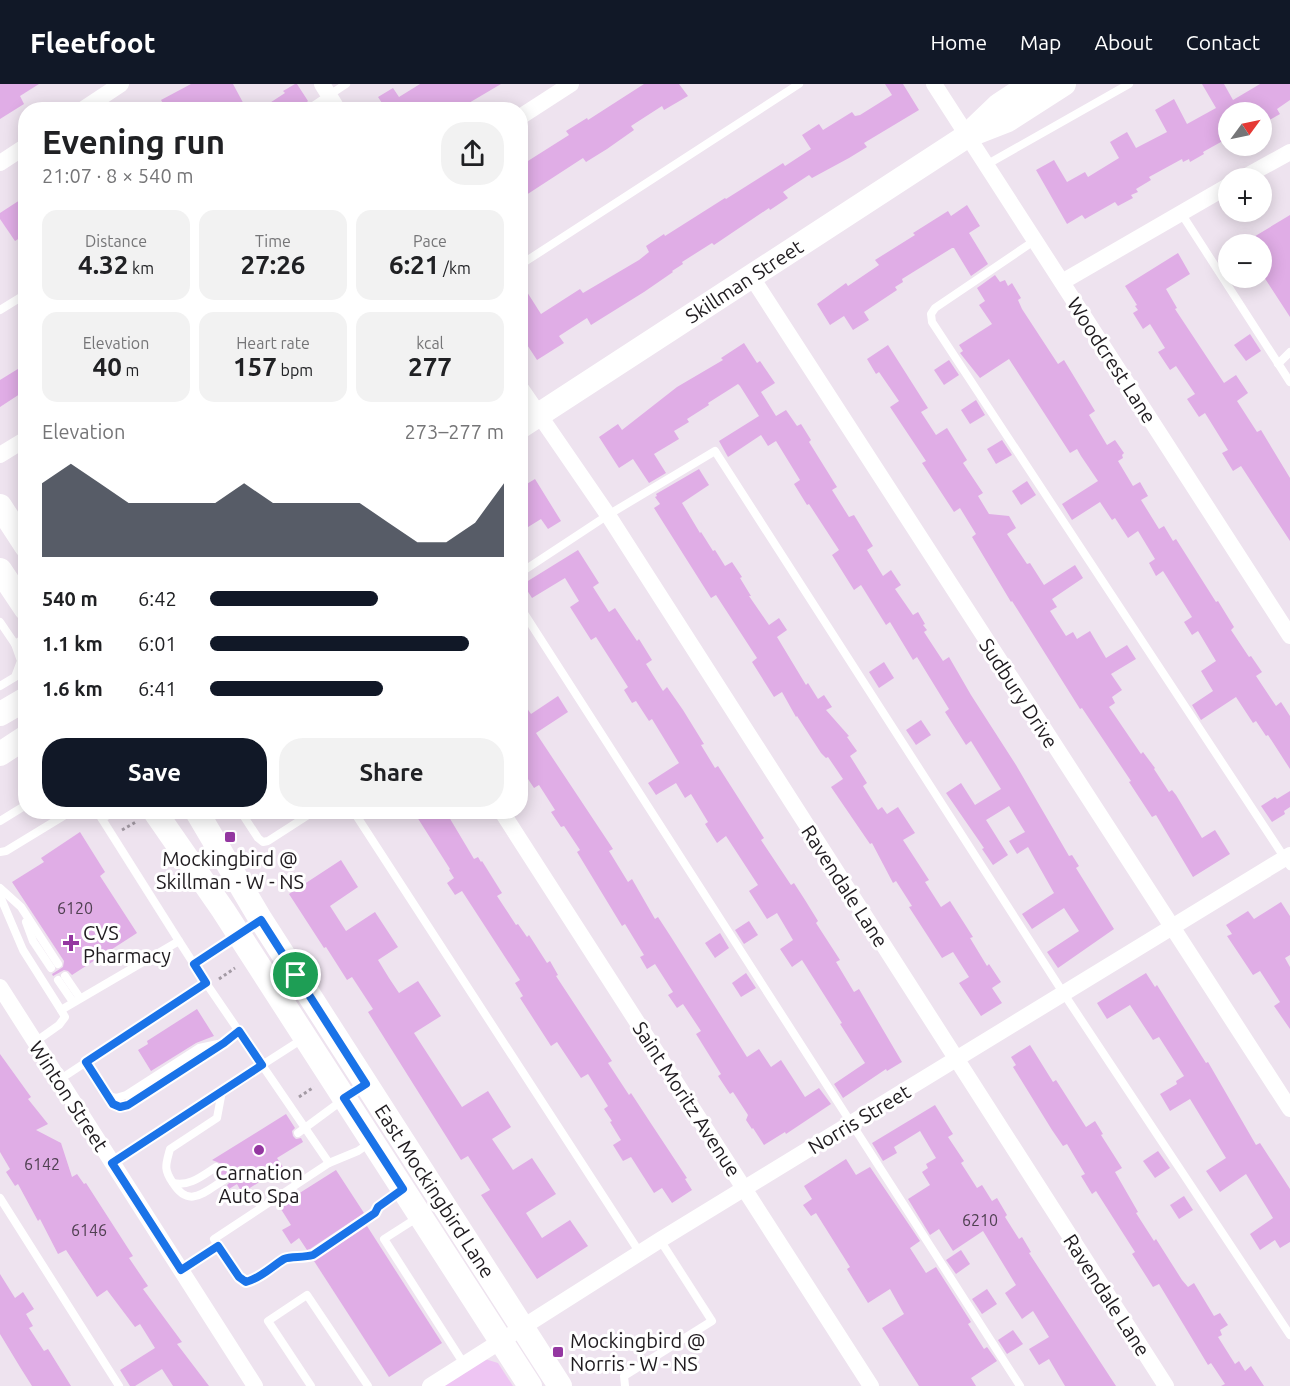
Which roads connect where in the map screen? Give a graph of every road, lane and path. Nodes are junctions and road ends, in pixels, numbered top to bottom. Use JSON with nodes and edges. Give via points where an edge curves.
{"nodes":[{"id":1,"x":121,"y":84,"type":"edge"},
{"id":2,"x":346,"y":84,"type":"edge"},
{"id":3,"x":571,"y":84,"type":"edge"},
{"id":4,"x":799,"y":84,"type":"edge"},
{"id":5,"x":934,"y":84,"type":"edge"},
{"id":6,"x":1030,"y":84,"type":"edge"},
{"id":7,"x":1064,"y":84,"type":"edge"},
{"id":8,"x":1129,"y":84,"type":"edge"},
{"id":9,"x":325,"y":89,"type":"edge"},
{"id":10,"x":94,"y":102,"type":"edge"},
{"id":11,"x":314,"y":102,"type":"edge"},
{"id":12,"x":333,"y":102,"type":"edge"},
{"id":13,"x":528,"y":112,"type":"edge"},
{"id":14,"x":967,"y":136,"type":"junction"},
{"id":15,"x":18,"y":151,"type":"edge"},
{"id":16,"x":1290,"y":152,"type":"edge"},
{"id":17,"x":0,"y":163,"type":"edge"},
{"id":18,"x":986,"y":165,"type":"junction"},
{"id":19,"x":1261,"y":168,"type":"edge"},
{"id":20,"x":1218,"y":192,"type":"edge"},
{"id":21,"x":1181,"y":213,"type":"junction"},
{"id":22,"x":1034,"y":241,"type":"junction"},
{"id":23,"x":528,"y":260,"type":"edge"},
{"id":24,"x":751,"y":276,"type":"junction"},
{"id":25,"x":1062,"y":282,"type":"junction"},
{"id":26,"x":18,"y":299,"type":"edge"},
{"id":27,"x":0,"y":310,"type":"edge"},
{"id":28,"x":1290,"y":352,"type":"edge"},
{"id":29,"x":1278,"y":364,"type":"junction"},
{"id":30,"x":1290,"y":382,"type":"edge"},
{"id":31,"x":530,"y":421,"type":"edge"},
{"id":32,"x":18,"y":443,"type":"edge"},
{"id":33,"x":0,"y":455,"type":"edge"},
{"id":34,"x":0,"y":506,"type":"edge"},
{"id":35,"x":608,"y":516,"type":"junction"},
{"id":36,"x":18,"y":534,"type":"edge"},
{"id":37,"x":528,"y":568,"type":"edge"},
{"id":38,"x":528,"y":619,"type":"edge"},
{"id":39,"x":0,"y":622,"type":"edge"},
{"id":40,"x":1289,"y":633,"type":"edge"},
{"id":41,"x":18,"y":642,"type":"edge"},
{"id":42,"x":15,"y":644,"type":"junction"},
{"id":43,"x":18,"y":652,"type":"edge"},
{"id":44,"x":18,"y":669,"type":"edge"},
{"id":45,"x":0,"y":687,"type":"edge"},
{"id":46,"x":18,"y":704,"type":"edge"},
{"id":47,"x":0,"y":714,"type":"edge"},
{"id":48,"x":18,"y":742,"type":"edge"},
{"id":49,"x":0,"y":754,"type":"edge"},
{"id":50,"x":18,"y":809,"type":"edge"},
{"id":51,"x":59,"y":819,"type":"edge"},
{"id":52,"x":103,"y":819,"type":"edge"},
{"id":53,"x":144,"y":819,"type":"edge"},
{"id":54,"x":151,"y":819,"type":"edge"},
{"id":55,"x":209,"y":819,"type":"edge"},
{"id":56,"x":246,"y":819,"type":"edge"},
{"id":57,"x":302,"y":819,"type":"edge"},
{"id":58,"x":359,"y":819,"type":"edge"},
{"id":59,"x":507,"y":819,"type":"edge"},
{"id":60,"x":0,"y":821,"type":"edge"},
{"id":61,"x":120,"y":831,"type":"dead end"},
{"id":62,"x":0,"y":852,"type":"edge"},
{"id":63,"x":1288,"y":860,"type":"edge"},
{"id":64,"x":0,"y":888,"type":"edge"},
{"id":65,"x":0,"y":896,"type":"edge"},
{"id":66,"x":261,"y":920,"type":"junction"},
{"id":67,"x":1171,"y":927,"type":"junction"},
{"id":68,"x":239,"y":935,"type":"junction"},
{"id":69,"x":179,"y":941,"type":"junction"},
{"id":70,"x":194,"y":964,"type":"junction"},
{"id":71,"x":239,"y":965,"type":"dead end"},
{"id":72,"x":54,"y":966,"type":"dead end"},
{"id":73,"x":62,"y":978,"type":"dead end"},
{"id":74,"x":219,"y":979,"type":"dead end"},
{"id":75,"x":206,"y":983,"type":"junction"},
{"id":76,"x":0,"y":987,"type":"edge"},
{"id":77,"x":1064,"y":994,"type":"junction"},
{"id":78,"x":76,"y":1000,"type":"junction"},
{"id":79,"x":61,"y":1010,"type":"junction"},
{"id":80,"x":239,"y":1031,"type":"junction"},
{"id":81,"x":305,"y":1038,"type":"junction"},
{"id":82,"x":35,"y":1042,"type":"junction"},
{"id":83,"x":956,"y":1060,"type":"junction"},
{"id":84,"x":86,"y":1062,"type":"junction"},
{"id":85,"x":262,"y":1065,"type":"junction"},
{"id":86,"x":59,"y":1080,"type":"junction"},
{"id":87,"x":318,"y":1084,"type":"dead end"},
{"id":88,"x":366,"y":1084,"type":"junction"},
{"id":89,"x":222,"y":1091,"type":"junction"},
{"id":90,"x":344,"y":1098,"type":"junction"},
{"id":91,"x":289,"y":1103,"type":"junction"},
{"id":92,"x":1290,"y":1109,"type":"edge"},
{"id":93,"x":852,"y":1124,"type":"junction"},
{"id":94,"x":305,"y":1126,"type":"junction"},
{"id":95,"x":298,"y":1133,"type":"dead end"},
{"id":96,"x":372,"y":1141,"type":"junction"},
{"id":97,"x":112,"y":1163,"type":"junction"},
{"id":98,"x":329,"y":1164,"type":"junction"},
{"id":99,"x":216,"y":1167,"type":"dead end"},
{"id":100,"x":224,"y":1180,"type":"dead end"},
{"id":101,"x":172,"y":1183,"type":"junction"},
{"id":102,"x":744,"y":1188,"type":"junction"},
{"id":103,"x":403,"y":1189,"type":"junction"},
{"id":104,"x":0,"y":1198,"type":"edge"},
{"id":105,"x":420,"y":1216,"type":"junction"},
{"id":106,"x":660,"y":1240,"type":"junction"},
{"id":107,"x":218,"y":1246,"type":"junction"},
{"id":108,"x":640,"y":1253,"type":"junction"},
{"id":109,"x":181,"y":1270,"type":"junction"},
{"id":110,"x":522,"y":1327,"type":"junction"},
{"id":111,"x":1290,"y":1335,"type":"edge"},
{"id":112,"x":500,"y":1340,"type":"junction"},
{"id":113,"x":464,"y":1364,"type":"junction"},
{"id":114,"x":119,"y":1386,"type":"edge"},
{"id":115,"x":255,"y":1386,"type":"edge"},
{"id":116,"x":311,"y":1386,"type":"edge"},
{"id":117,"x":368,"y":1386,"type":"edge"},
{"id":118,"x":430,"y":1386,"type":"edge"},
{"id":119,"x":530,"y":1386,"type":"edge"},
{"id":120,"x":560,"y":1386,"type":"edge"},
{"id":121,"x":625,"y":1386,"type":"edge"},
{"id":122,"x":871,"y":1386,"type":"edge"},
{"id":123,"x":1020,"y":1386,"type":"edge"},
{"id":124,"x":1166,"y":1386,"type":"edge"}],
"edges":[{"from":1,"to":10,"type":"street"},
{"from":2,"to":9,"type":"lane"},
{"from":3,"to":13,"type":"street"},
{"from":4,"to":23,"type":"lane"},
{"from":5,"to":14,"type":"street","name":"Woodcrest Lane"},
{"from":6,"to":14,"type":"main road","name":"Skillman Street","via":[[999,105]]},
{"from":7,"to":14,"type":"main road","name":"Skillman Street","via":[[1008,120]]},
{"from":8,"to":18,"type":"lane"},
{"from":9,"to":11,"type":"lane"},
{"from":9,"to":12,"type":"street"},
{"from":14,"to":18,"type":"street","name":"Woodcrest Lane"},
{"from":14,"to":24,"type":"main road","name":"Skillman Street"},
{"from":15,"to":17,"type":"street"},
{"from":16,"to":19,"type":"street"},
{"from":18,"to":22,"type":"street","name":"Woodcrest Lane"},
{"from":20,"to":21,"type":"street"},
{"from":21,"to":25,"type":"street"},
{"from":21,"to":29,"type":"lane"},
{"from":22,"to":25,"type":"street","name":"Woodcrest Lane"},
{"from":22,"to":63,"type":"lane","via":[[934,308],[932,322]]},
{"from":24,"to":31,"type":"main road","name":"Skillman Street"},
{"from":24,"to":67,"type":"street","name":"Sudbury Drive"},
{"from":25,"to":40,"type":"street","name":"Woodcrest Lane"},
{"from":26,"to":27,"type":"lane"},
{"from":28,"to":29,"type":"lane"},
{"from":29,"to":30,"type":"lane"},
{"from":31,"to":35,"type":"street","name":"Ravendale Lane"},
{"from":32,"to":33,"type":"street"},
{"from":34,"to":36,"type":"main road"},
{"from":35,"to":37,"type":"lane"},
{"from":35,"to":77,"type":"lane","via":[[715,451]]},
{"from":35,"to":83,"type":"street","name":"Ravendale Lane"},
{"from":38,"to":93,"type":"lane"},
{"from":39,"to":42,"type":"lane"},
{"from":41,"to":42,"type":"lane"},
{"from":42,"to":43,"type":"lane"},
{"from":44,"to":45,"type":"lane","via":[[15,677]]},
{"from":46,"to":47,"type":"main road"},
{"from":48,"to":49,"type":"main road"},
{"from":50,"to":60,"type":"lane"},
{"from":51,"to":62,"type":"lane"},
{"from":52,"to":69,"type":"lane"},
{"from":53,"to":61,"type":"path"},
{"from":54,"to":68,"type":"main road","name":"East Mockingbird Lane"},
{"from":55,"to":66,"type":"main road","name":"East Mockingbird Lane"},
{"from":56,"to":57,"type":"lane","via":[[263,842]]},
{"from":58,"to":108,"type":"lane"},
{"from":59,"to":102,"type":"street","name":"Saint Moritz Avenue"},
{"from":63,"to":67,"type":"street","name":"Norris Street"},
{"from":64,"to":72,"type":"lane","via":[[21,907]]},
{"from":65,"to":79,"type":"lane","via":[[23,950]]},
{"from":66,"to":68,"type":"main road"},
{"from":66,"to":88,"type":"main road","name":"East Mockingbird Lane"},
{"from":67,"to":77,"type":"street","name":"Norris Street"},
{"from":67,"to":92,"type":"street","name":"Sudbury Drive"},
{"from":68,"to":70,"type":"lane"},
{"from":68,"to":81,"type":"main road","name":"East Mockingbird Lane"},
{"from":69,"to":70,"type":"lane"},
{"from":69,"to":78,"type":"lane"},
{"from":70,"to":75,"type":"lane"},
{"from":71,"to":74,"type":"path"},
{"from":73,"to":78,"type":"lane"},
{"from":75,"to":80,"type":"lane"},
{"from":75,"to":84,"type":"lane"},
{"from":76,"to":82,"type":"street","name":"Winton Street"},
{"from":77,"to":83,"type":"street","name":"Norris Street"},
{"from":77,"to":111,"type":"lane"},
{"from":78,"to":79,"type":"lane"},
{"from":79,"to":82,"type":"lane","via":[[64,1017],[59,1025]]},
{"from":80,"to":84,"type":"lane","via":[[224,1043],[199,1048],[116,1098],[108,1096]]},
{"from":80,"to":85,"type":"lane"},
{"from":81,"to":85,"type":"lane"},
{"from":81,"to":90,"type":"main road","name":"East Mockingbird Lane"},
{"from":82,"to":86,"type":"street","name":"Winton Street"},
{"from":83,"to":93,"type":"street","name":"Norris Street"},
{"from":83,"to":124,"type":"street","name":"Ravendale Lane"},
{"from":84,"to":86,"type":"lane"},
{"from":85,"to":89,"type":"lane"},
{"from":85,"to":91,"type":"lane"},
{"from":86,"to":97,"type":"street","name":"Winton Street"},
{"from":87,"to":91,"type":"path"},
{"from":88,"to":90,"type":"main road"},
{"from":88,"to":110,"type":"main road","name":"East Mockingbird Lane"},
{"from":89,"to":97,"type":"lane"},
{"from":89,"to":101,"type":"lane","via":[[217,1118],[170,1149],[166,1174]]},
{"from":90,"to":94,"type":"lane"},
{"from":90,"to":96,"type":"main road","name":"East Mockingbird Lane"},
{"from":91,"to":94,"type":"lane","via":[[294,1118]]},
{"from":93,"to":102,"type":"street","name":"Norris Street"},
{"from":93,"to":123,"type":"lane"},
{"from":94,"to":95,"type":"lane"},
{"from":94,"to":98,"type":"lane"},
{"from":96,"to":98,"type":"lane"},
{"from":96,"to":103,"type":"main road","name":"East Mockingbird Lane"},
{"from":97,"to":109,"type":"street","name":"Winton Street"},
{"from":98,"to":107,"type":"lane","via":[[214,1239]]},
{"from":99,"to":101,"type":"lane","via":[[182,1186]]},
{"from":100,"to":101,"type":"lane","via":[[197,1197],[179,1194]]},
{"from":102,"to":106,"type":"street","name":"Norris Street"},
{"from":102,"to":122,"type":"street","name":"Saint Moritz Avenue"},
{"from":103,"to":105,"type":"main road","name":"East Mockingbird Lane"},
{"from":103,"to":107,"type":"lane","via":[[313,1255],[287,1257],[255,1280],[246,1282],[239,1277]]},
{"from":104,"to":114,"type":"lane"},
{"from":105,"to":112,"type":"main road","name":"East Mockingbird Lane"},
{"from":105,"to":113,"type":"lane","via":[[384,1239]]},
{"from":106,"to":108,"type":"street","name":"Norris Street"},
{"from":106,"to":121,"type":"lane","via":[[712,1321],[624,1376]]},
{"from":107,"to":109,"type":"lane"},
{"from":108,"to":110,"type":"street","name":"Norris Street"},
{"from":109,"to":115,"type":"street","name":"Winton Street"},
{"from":110,"to":112,"type":"street","name":"Norris Street"},
{"from":110,"to":120,"type":"main road","name":"East Mockingbird Lane"},
{"from":112,"to":113,"type":"street","name":"Norris Street"},
{"from":112,"to":119,"type":"main road","name":"East Mockingbird Lane"},
{"from":113,"to":118,"type":"street","name":"Norris Street"},
{"from":116,"to":117,"type":"lane","via":[[267,1321],[307,1295]]}]}
